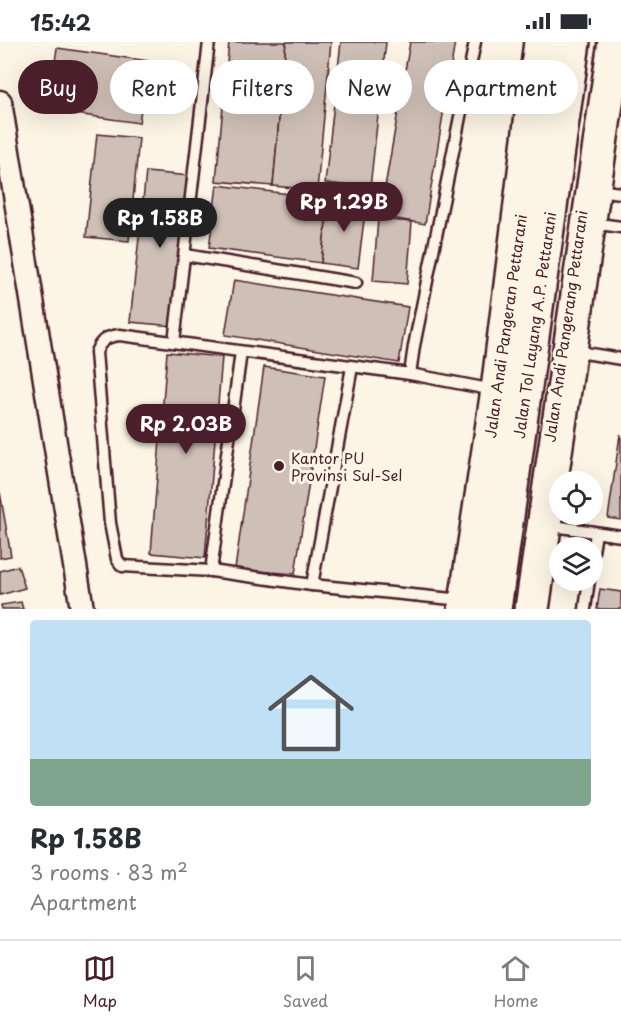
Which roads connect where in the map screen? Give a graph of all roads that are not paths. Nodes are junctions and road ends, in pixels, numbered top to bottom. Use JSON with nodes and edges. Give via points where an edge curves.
{"nodes":[{"id":1,"x":209,"y":42,"type":"edge"},
{"id":2,"x":475,"y":42,"type":"edge"},
{"id":3,"x":542,"y":42,"type":"edge"},
{"id":4,"x":557,"y":42,"type":"edge"},
{"id":5,"x":573,"y":42,"type":"edge"},
{"id":6,"x":605,"y":42,"type":"edge"},
{"id":7,"x":615,"y":42,"type":"edge"},
{"id":8,"x":0,"y":102,"type":"edge"},
{"id":9,"x":605,"y":191,"type":"dead end"},
{"id":10,"x":621,"y":193,"type":"edge"},
{"id":11,"x":8,"y":200,"type":"edge"},
{"id":12,"x":599,"y":224,"type":"dead end"},
{"id":13,"x":621,"y":226,"type":"edge"},
{"id":14,"x":185,"y":255,"type":"junction"},
{"id":15,"x":356,"y":283,"type":"dead end"},
{"id":16,"x":174,"y":342,"type":"junction"},
{"id":17,"x":241,"y":352,"type":"junction"},
{"id":18,"x":579,"y":352,"type":"dead end"},
{"id":19,"x":621,"y":359,"type":"edge"},
{"id":20,"x":352,"y":367,"type":"junction"},
{"id":21,"x":410,"y":375,"type":"junction"},
{"id":22,"x":498,"y":390,"type":"junction"},
{"id":23,"x":554,"y":526,"type":"dead end"},
{"id":24,"x":596,"y":533,"type":"junction"},
{"id":25,"x":621,"y":536,"type":"edge"},
{"id":26,"x":595,"y":537,"type":"edge"},
{"id":27,"x":211,"y":571,"type":"junction"},
{"id":28,"x":312,"y":585,"type":"junction"},
{"id":29,"x":587,"y":591,"type":"edge"},
{"id":30,"x":476,"y":607,"type":"edge"},
{"id":31,"x":82,"y":609,"type":"edge"},
{"id":32,"x":524,"y":609,"type":"edge"},
{"id":33,"x":532,"y":609,"type":"edge"},
{"id":34,"x":585,"y":609,"type":"edge"}],
"edges":[{"from":1,"to":14,"type":"lane"},
{"from":2,"to":21,"type":"lane"},
{"from":3,"to":22,"type":"highway","name":"Jalan Andi Pangeran Pettarani"},
{"from":4,"to":30,"type":"highway","name":"Jalan Tol Layang A.P. Pettarani"},
{"from":5,"to":30,"type":"highway","name":"Jalan Tol Layang A.P. Pettarani"},
{"from":6,"to":32,"type":"highway","name":"Jalan Andi Pangerang Pettarani"},
{"from":7,"to":33,"type":"highway"},
{"from":8,"to":11,"type":"street"},
{"from":9,"to":10,"type":"lane"},
{"from":11,"to":31,"type":"street"},
{"from":12,"to":13,"type":"lane"},
{"from":14,"to":15,"type":"lane"},
{"from":14,"to":16,"type":"lane"},
{"from":16,"to":17,"type":"lane"},
{"from":16,"to":27,"type":"lane","via":[[109,336],[96,352],[111,523],[117,559],[122,566]]},
{"from":17,"to":20,"type":"lane"},
{"from":17,"to":27,"type":"lane"},
{"from":18,"to":19,"type":"lane"},
{"from":20,"to":21,"type":"lane"},
{"from":20,"to":28,"type":"lane"},
{"from":21,"to":22,"type":"lane"},
{"from":22,"to":30,"type":"highway","name":"Jalan Andi Pangeran Pettarani"},
{"from":23,"to":24,"type":"lane"},
{"from":24,"to":25,"type":"lane"},
{"from":24,"to":26,"type":"lane"},
{"from":27,"to":28,"type":"lane"},
{"from":28,"to":30,"type":"lane"},
{"from":29,"to":34,"type":"lane"}]}
